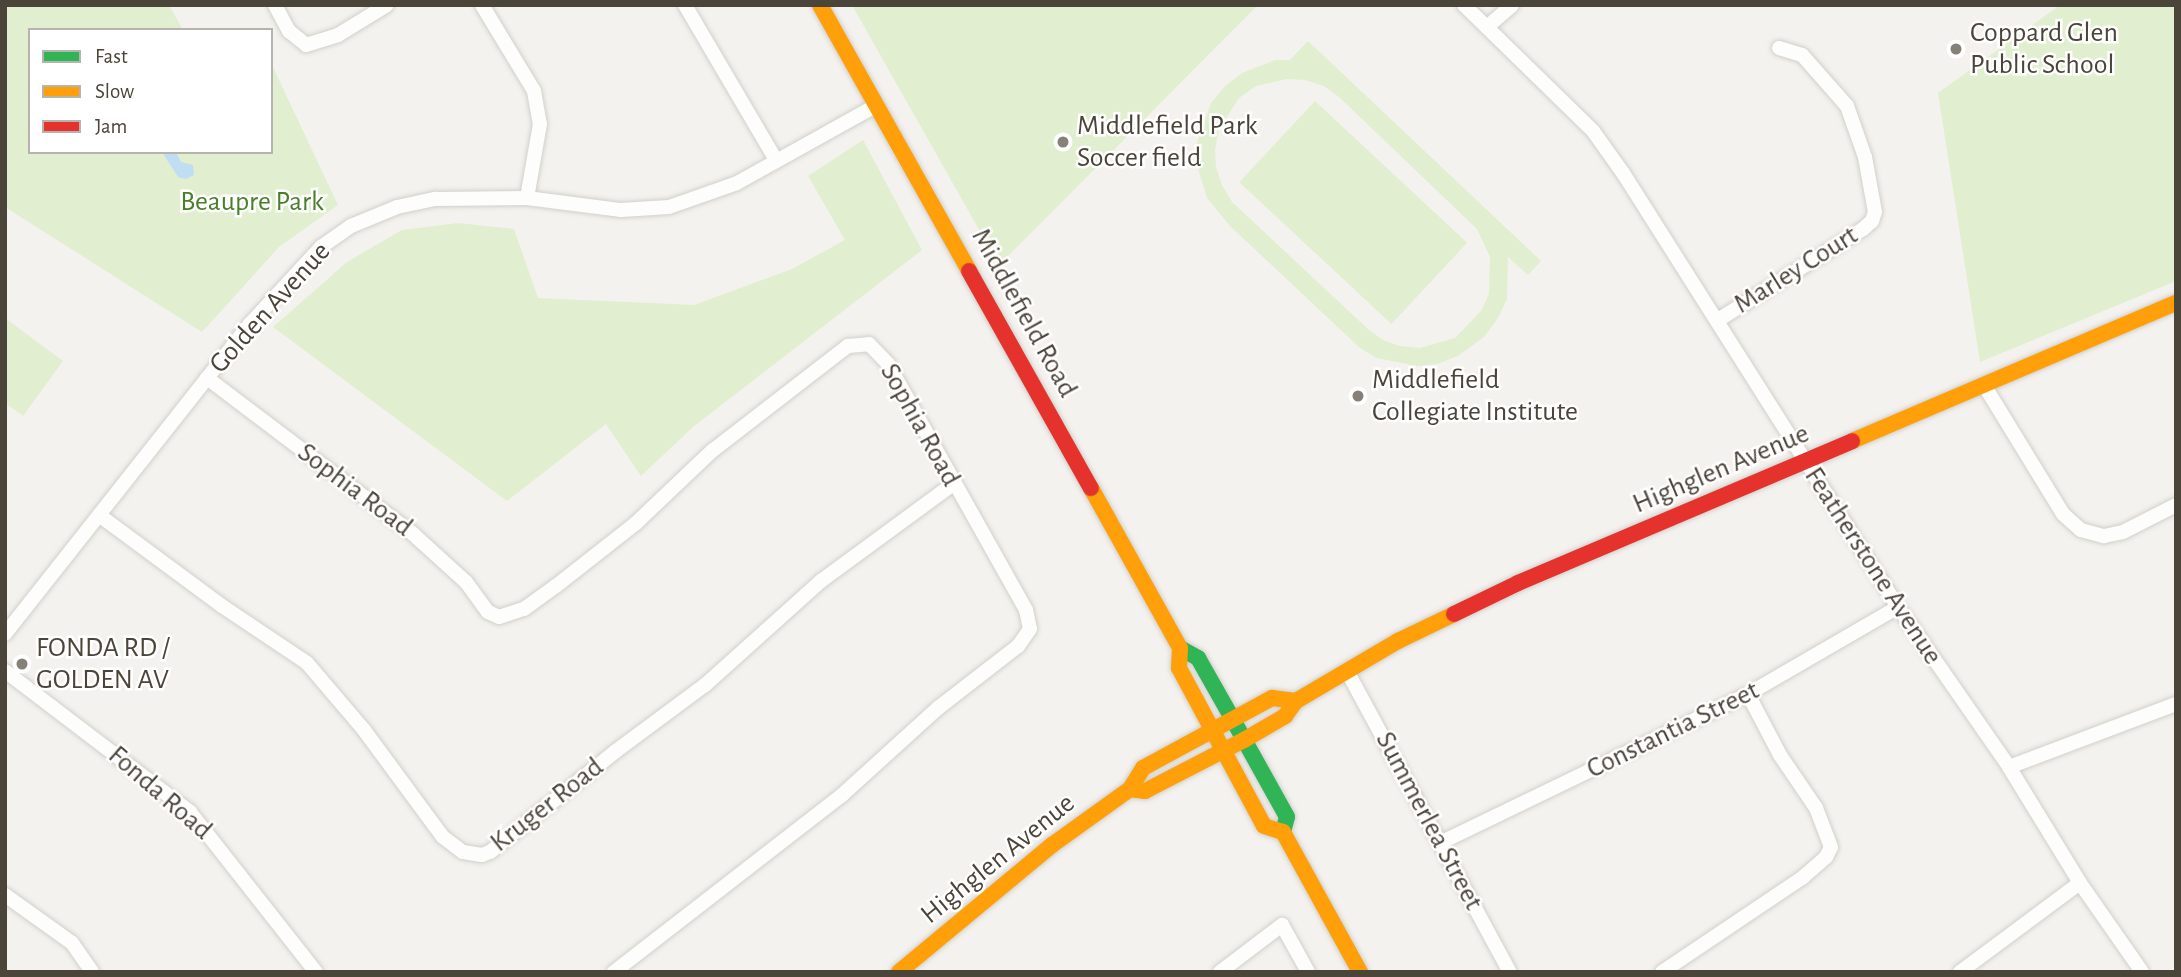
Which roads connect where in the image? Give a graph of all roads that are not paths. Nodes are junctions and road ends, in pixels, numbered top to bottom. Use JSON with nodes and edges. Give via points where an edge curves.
{"nodes":[{"id":1,"x":275,"y":5,"type":"edge"},
{"id":2,"x":387,"y":5,"type":"edge"},
{"id":3,"x":482,"y":5,"type":"edge"},
{"id":4,"x":685,"y":5,"type":"edge"},
{"id":5,"x":820,"y":5,"type":"edge"},
{"id":6,"x":1464,"y":5,"type":"edge"},
{"id":7,"x":1512,"y":5,"type":"edge"},
{"id":8,"x":1487,"y":27,"type":"junction"},
{"id":9,"x":1779,"y":48,"type":"dead end"},
{"id":10,"x":877,"y":105,"type":"junction"},
{"id":11,"x":776,"y":160,"type":"junction"},
{"id":12,"x":527,"y":198,"type":"junction"},
{"id":13,"x":2176,"y":303,"type":"edge"},
{"id":14,"x":1718,"y":320,"type":"junction"},
{"id":15,"x":207,"y":379,"type":"junction"},
{"id":16,"x":1984,"y":385,"type":"junction"},
{"id":17,"x":1805,"y":462,"type":"junction"},
{"id":18,"x":953,"y":484,"type":"junction"},
{"id":19,"x":2176,"y":505,"type":"edge"},
{"id":20,"x":99,"y":515,"type":"junction"},
{"id":21,"x":1898,"y":607,"type":"junction"},
{"id":22,"x":5,"y":634,"type":"edge"},
{"id":23,"x":1180,"y":648,"type":"junction"},
{"id":24,"x":5,"y":671,"type":"edge"},
{"id":25,"x":1347,"y":671,"type":"junction"},
{"id":26,"x":1748,"y":694,"type":"junction"},
{"id":27,"x":1296,"y":701,"type":"junction"},
{"id":28,"x":2176,"y":704,"type":"edge"},
{"id":29,"x":1232,"y":718,"type":"junction"},
{"id":30,"x":1213,"y":728,"type":"junction"},
{"id":31,"x":1244,"y":740,"type":"junction"},
{"id":32,"x":1224,"y":750,"type":"junction"},
{"id":33,"x":2009,"y":767,"type":"junction"},
{"id":34,"x":1130,"y":789,"type":"junction"},
{"id":35,"x":1283,"y":832,"type":"junction"},
{"id":36,"x":1442,"y":842,"type":"junction"},
{"id":37,"x":2080,"y":883,"type":"junction"},
{"id":38,"x":5,"y":895,"type":"edge"},
{"id":39,"x":92,"y":972,"type":"edge"},
{"id":40,"x":316,"y":972,"type":"edge"},
{"id":41,"x":614,"y":972,"type":"edge"},
{"id":42,"x":899,"y":972,"type":"edge"},
{"id":43,"x":1220,"y":972,"type":"edge"},
{"id":44,"x":1308,"y":972,"type":"edge"},
{"id":45,"x":1360,"y":972,"type":"edge"},
{"id":46,"x":1510,"y":972,"type":"edge"},
{"id":47,"x":1662,"y":972,"type":"edge"},
{"id":48,"x":1960,"y":972,"type":"edge"},
{"id":49,"x":2142,"y":972,"type":"edge"}],
"edges":[{"from":1,"to":2,"type":"street","via":[[289,31],[306,45],[313,45]]},
{"from":3,"to":12,"type":"street","via":[[534,92],[540,124]]},
{"from":4,"to":11,"type":"street"},
{"from":5,"to":10,"type":"street","name":"Middlefield Road"},
{"from":6,"to":8,"type":"street","name":"Featherstone Avenue"},
{"from":7,"to":8,"type":"street"},
{"from":8,"to":14,"type":"street","name":"Featherstone Avenue","via":[[1593,131]]},
{"from":9,"to":14,"type":"street","name":"Marley Court","via":[[1802,55],[1847,106],[1866,157],[1875,212],[1863,229]]},
{"from":10,"to":11,"type":"street","name":"Golden Avenue"},
{"from":10,"to":23,"type":"street","name":"Middlefield Road"},
{"from":11,"to":12,"type":"street","name":"Golden Avenue","via":[[737,183],[669,207],[621,210]]},
{"from":12,"to":15,"type":"street","name":"Golden Avenue","via":[[436,199],[397,207],[351,226],[300,269]]},
{"from":13,"to":16,"type":"street","name":"Highglen Avenue"},
{"from":14,"to":17,"type":"street","name":"Featherstone Avenue"},
{"from":15,"to":18,"type":"street","name":"Sophia Road","via":[[413,534],[466,582],[488,612],[499,617],[524,609],[556,586],[636,523],[712,451],[848,346],[858,343],[874,347],[888,364]]},
{"from":15,"to":20,"type":"street","name":"Golden Avenue"},
{"from":16,"to":17,"type":"street","name":"Highglen Avenue"},
{"from":16,"to":19,"type":"street","via":[[2063,514],[2081,530],[2104,536],[2123,532]]},
{"from":17,"to":21,"type":"street","name":"Featherstone Avenue"},
{"from":17,"to":25,"type":"street","name":"Highglen Avenue","via":[[1518,583]]},
{"from":18,"to":20,"type":"street","name":"Kruger Road","via":[[821,581],[705,685],[482,855],[463,852],[443,836],[307,663]]},
{"from":18,"to":41,"type":"street","name":"Sophia Road","via":[[1026,610],[1030,629],[1024,639],[938,708],[842,795]]},
{"from":20,"to":22,"type":"street","name":"Golden Avenue"},
{"from":21,"to":26,"type":"street","name":"Constantia Street"},
{"from":21,"to":33,"type":"street","name":"Featherstone Avenue"},
{"from":23,"to":29,"type":"street","name":"Middlefield Road","via":[[1198,658]]},
{"from":23,"to":30,"type":"street","name":"Middlefield Road","via":[[1179,668]]},
{"from":24,"to":40,"type":"street","name":"Fonda Road","via":[[190,812]]},
{"from":25,"to":27,"type":"street","name":"Highglen Avenue"},
{"from":25,"to":36,"type":"street","name":"Summerlea Street"},
{"from":26,"to":36,"type":"street","name":"Constantia Street"},
{"from":26,"to":47,"type":"street","via":[[1780,755],[1816,808],[1831,847],[1802,878]]},
{"from":27,"to":29,"type":"street","name":"Highglen Avenue","via":[[1272,698]]},
{"from":27,"to":31,"type":"street","name":"Highglen Avenue","via":[[1285,716]]},
{"from":28,"to":33,"type":"street"},
{"from":29,"to":30,"type":"street","name":"Highglen Avenue"},
{"from":29,"to":31,"type":"street","name":"Middlefield Road"},
{"from":30,"to":32,"type":"street","name":"Middlefield Road"},
{"from":30,"to":34,"type":"street","name":"Highglen Avenue","via":[[1143,768]]},
{"from":31,"to":32,"type":"street","name":"Highglen Avenue"},
{"from":31,"to":35,"type":"street","name":"Middlefield Road","via":[[1287,817]]},
{"from":32,"to":34,"type":"street","name":"Highglen Avenue","via":[[1145,791]]},
{"from":32,"to":35,"type":"street","name":"Middlefield Road","via":[[1264,825]]},
{"from":33,"to":37,"type":"street","name":"Featherstone Avenue"},
{"from":34,"to":42,"type":"street","name":"Highglen Avenue","via":[[1052,845]]},
{"from":35,"to":45,"type":"street","name":"Middlefield Road"},
{"from":36,"to":46,"type":"street","name":"Summerlea Street"},
{"from":37,"to":48,"type":"street"},
{"from":37,"to":49,"type":"street","name":"Featherstone Avenue"},
{"from":38,"to":39,"type":"street","via":[[72,943]]},
{"from":43,"to":44,"type":"street","via":[[1282,925]]}]}
